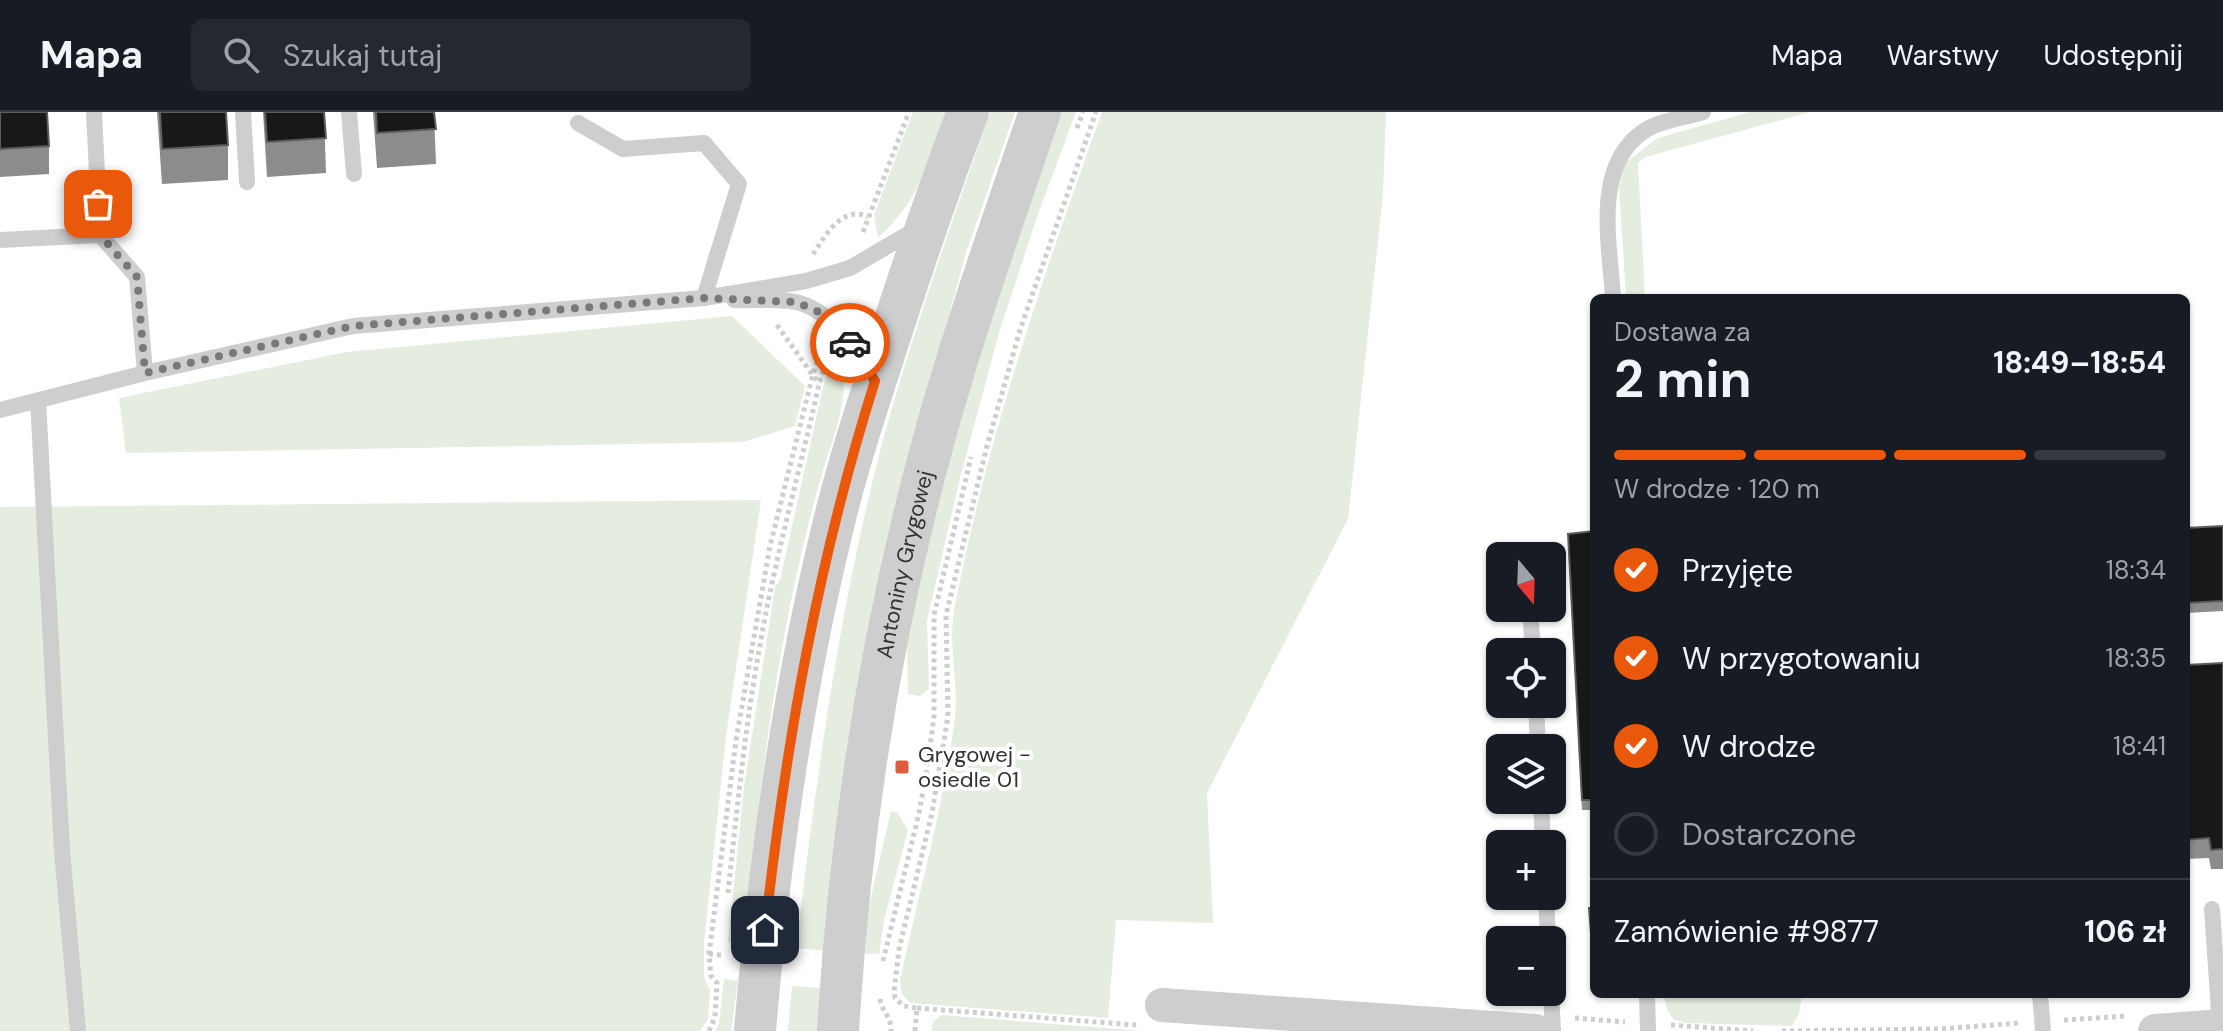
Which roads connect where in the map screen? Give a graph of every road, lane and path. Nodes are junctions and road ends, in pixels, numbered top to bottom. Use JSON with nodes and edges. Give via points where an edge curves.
{"nodes":[{"id":1,"x":94,"y":112,"type":"edge"},
{"id":2,"x":243,"y":112,"type":"edge"},
{"id":3,"x":349,"y":112,"type":"edge"},
{"id":4,"x":909,"y":112,"type":"edge"},
{"id":5,"x":968,"y":112,"type":"edge"},
{"id":6,"x":1040,"y":112,"type":"edge"},
{"id":7,"x":1083,"y":112,"type":"edge"},
{"id":8,"x":1096,"y":112,"type":"edge"},
{"id":9,"x":1703,"y":112,"type":"edge"},
{"id":10,"x":574,"y":119,"type":"edge"},
{"id":11,"x":1072,"y":141,"type":"dead end"},
{"id":12,"x":354,"y":174,"type":"dead end"},
{"id":13,"x":247,"y":182,"type":"dead end"},
{"id":14,"x":868,"y":217,"type":"junction"},
{"id":15,"x":926,"y":222,"type":"junction"},
{"id":16,"x":100,"y":235,"type":"junction"},
{"id":17,"x":0,"y":240,"type":"edge"},
{"id":18,"x":850,"y":268,"type":"junction"},
{"id":19,"x":792,"y":284,"type":"junction"},
{"id":20,"x":1613,"y":294,"type":"edge"},
{"id":21,"x":704,"y":298,"type":"junction"},
{"id":22,"x":760,"y":302,"type":"junction"},
{"id":23,"x":831,"y":321,"type":"junction"},
{"id":24,"x":145,"y":373,"type":"junction"},
{"id":25,"x":813,"y":374,"type":"junction"},
{"id":26,"x":875,"y":381,"type":"junction"},
{"id":27,"x":819,"y":384,"type":"dead end"},
{"id":28,"x":38,"y":400,"type":"junction"},
{"id":29,"x":0,"y":410,"type":"edge"},
{"id":30,"x":973,"y":450,"type":"dead end"},
{"id":31,"x":2212,"y":909,"type":"dead end"},
{"id":32,"x":709,"y":954,"type":"junction"},
{"id":33,"x":721,"y":955,"type":"dead end"},
{"id":34,"x":882,"y":970,"type":"dead end"},
{"id":35,"x":880,"y":996,"type":"dead end"},
{"id":36,"x":1647,"y":998,"type":"edge"},
{"id":37,"x":2040,"y":998,"type":"edge"},
{"id":38,"x":1552,"y":1006,"type":"edge"},
{"id":39,"x":917,"y":1008,"type":"junction"},
{"id":40,"x":1150,"y":1015,"type":"joint"},
{"id":41,"x":2143,"y":1023,"type":"edge"},
{"id":42,"x":2042,"y":1026,"type":"edge"},
{"id":43,"x":2222,"y":1026,"type":"edge"},
{"id":44,"x":78,"y":1031,"type":"edge"},
{"id":45,"x":709,"y":1031,"type":"edge"},
{"id":46,"x":755,"y":1031,"type":"edge"},
{"id":47,"x":838,"y":1031,"type":"edge"},
{"id":48,"x":891,"y":1031,"type":"edge"},
{"id":49,"x":915,"y":1031,"type":"edge"},
{"id":50,"x":1535,"y":1031,"type":"edge"},
{"id":51,"x":1553,"y":1031,"type":"edge"},
{"id":52,"x":1648,"y":1031,"type":"edge"},
{"id":53,"x":1782,"y":1031,"type":"edge"}],
"edges":[{"from":1,"to":16,"type":"lane"},
{"from":2,"to":13,"type":"lane"},
{"from":3,"to":12,"type":"lane"},
{"from":4,"to":14,"type":"path"},
{"from":5,"to":15,"type":"street"},
{"from":6,"to":47,"type":"street","name":"Antoniny Grygowej","via":[[937,429],[908,545],[868,756]]},
{"from":7,"to":11,"type":"path"},
{"from":8,"to":39,"type":"path","via":[[1020,330],[946,615],[948,716],[894,991],[904,1006]]},
{"from":9,"to":20,"type":"lane","via":[[1645,131],[1623,150],[1614,167],[1608,202]]},
{"from":10,"to":21,"type":"lane","via":[[623,149],[704,143],[739,184]]},
{"from":14,"to":18,"type":"path"},
{"from":14,"to":19,"type":"path","via":[[847,215],[835,225]]},
{"from":15,"to":18,"type":"lane"},
{"from":15,"to":26,"type":"street"},
{"from":16,"to":17,"type":"lane"},
{"from":16,"to":24,"type":"lane","via":[[137,277]]},
{"from":18,"to":19,"type":"lane"},
{"from":19,"to":21,"type":"lane"},
{"from":21,"to":22,"type":"lane"},
{"from":21,"to":24,"type":"lane","via":[[353,326]]},
{"from":22,"to":23,"type":"lane","via":[[796,302]]},
{"from":22,"to":25,"type":"path"},
{"from":23,"to":25,"type":"path"},
{"from":23,"to":26,"type":"lane"},
{"from":24,"to":28,"type":"lane"},
{"from":25,"to":27,"type":"path"},
{"from":25,"to":32,"type":"path","via":[[770,546],[736,740]]},
{"from":26,"to":46,"type":"street","via":[[810,627],[774,845]]},
{"from":28,"to":29,"type":"lane"},
{"from":28,"to":44,"type":"lane","via":[[62,851]]},
{"from":30,"to":34,"type":"path","via":[[934,615],[934,716],[928,764]]},
{"from":31,"to":43,"type":"lane"},
{"from":32,"to":33,"type":"path"},
{"from":32,"to":45,"type":"path","via":[[717,983]]},
{"from":35,"to":48,"type":"path"},
{"from":36,"to":52,"type":"lane"},
{"from":37,"to":42,"type":"lane"},
{"from":38,"to":51,"type":"lane"},
{"from":39,"to":40,"type":"path"},
{"from":39,"to":49,"type":"path"},
{"from":40,"to":50,"type":"street"},
{"from":41,"to":42,"type":"path"},
{"from":41,"to":43,"type":"street"},
{"from":42,"to":53,"type":"path"}]}
